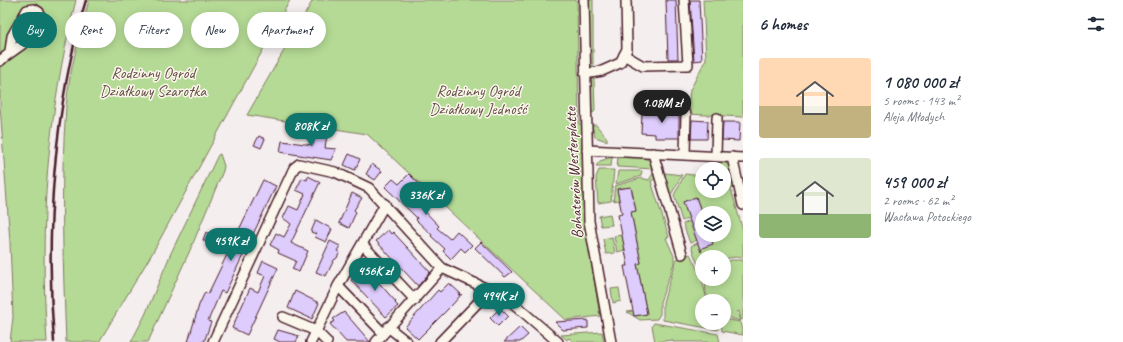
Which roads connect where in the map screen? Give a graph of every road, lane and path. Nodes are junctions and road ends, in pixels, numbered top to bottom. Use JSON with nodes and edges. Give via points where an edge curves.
{"nodes":[{"id":1,"x":584,"y":0,"type":"edge"},
{"id":2,"x":626,"y":0,"type":"edge"},
{"id":3,"x":684,"y":0,"type":"edge"},
{"id":4,"x":10,"y":51,"type":"dead end"},
{"id":5,"x":624,"y":56,"type":"junction"},
{"id":6,"x":0,"y":61,"type":"edge"},
{"id":7,"x":585,"y":74,"type":"junction"},
{"id":8,"x":686,"y":114,"type":"dead end"},
{"id":9,"x":717,"y":118,"type":"dead end"},
{"id":10,"x":587,"y":150,"type":"junction"},
{"id":11,"x":653,"y":153,"type":"junction"},
{"id":12,"x":685,"y":154,"type":"junction"},
{"id":13,"x":716,"y":156,"type":"junction"},
{"id":14,"x":732,"y":157,"type":"junction"},
{"id":15,"x":743,"y":158,"type":"edge"},
{"id":16,"x":385,"y":204,"type":"junction"},
{"id":17,"x":743,"y":204,"type":"edge"},
{"id":18,"x":363,"y":245,"type":"junction"},
{"id":19,"x":682,"y":254,"type":"dead end"},
{"id":20,"x":442,"y":268,"type":"junction"},
{"id":21,"x":338,"y":286,"type":"junction"},
{"id":22,"x":490,"y":290,"type":"junction"},
{"id":23,"x":414,"y":300,"type":"junction"},
{"id":24,"x":283,"y":317,"type":"dead end"},
{"id":25,"x":385,"y":330,"type":"junction"},
{"id":26,"x":316,"y":331,"type":"junction"},
{"id":27,"x":213,"y":342,"type":"edge"},
{"id":28,"x":311,"y":342,"type":"edge"},
{"id":29,"x":327,"y":342,"type":"edge"},
{"id":30,"x":376,"y":342,"type":"edge"},
{"id":31,"x":408,"y":342,"type":"edge"},
{"id":32,"x":440,"y":342,"type":"edge"},
{"id":33,"x":558,"y":342,"type":"edge"},
{"id":34,"x":611,"y":342,"type":"edge"}],
"edges":[{"from":1,"to":7,"type":"street","name":"Bohaterów Westerplatte"},
{"from":2,"to":5,"type":"street","via":[[627,49]]},
{"from":3,"to":5,"type":"street","via":[[688,65],[643,66]]},
{"from":4,"to":6,"type":"street"},
{"from":5,"to":7,"type":"street","via":[[620,63]]},
{"from":7,"to":10,"type":"street","name":"Bohaterów Westerplatte"},
{"from":8,"to":12,"type":"street"},
{"from":9,"to":13,"type":"street"},
{"from":10,"to":11,"type":"street"},
{"from":10,"to":34,"type":"street","name":"Bohaterów Westerplatte","via":[[589,221]]},
{"from":11,"to":12,"type":"street"},
{"from":11,"to":19,"type":"street"},
{"from":12,"to":13,"type":"street"},
{"from":13,"to":14,"type":"street"},
{"from":14,"to":15,"type":"street"},
{"from":14,"to":17,"type":"street"},
{"from":16,"to":18,"type":"street"},
{"from":16,"to":20,"type":"street"},
{"from":16,"to":27,"type":"street","via":[[369,188],[335,172],[299,164],[294,168]]},
{"from":18,"to":21,"type":"street"},
{"from":18,"to":23,"type":"street"},
{"from":20,"to":22,"type":"street"},
{"from":20,"to":23,"type":"street"},
{"from":21,"to":25,"type":"street"},
{"from":21,"to":26,"type":"street"},
{"from":22,"to":32,"type":"street"},
{"from":22,"to":33,"type":"street","via":[[507,298]]},
{"from":23,"to":25,"type":"street"},
{"from":24,"to":26,"type":"street"},
{"from":25,"to":30,"type":"street"},
{"from":25,"to":31,"type":"street"},
{"from":26,"to":28,"type":"street"},
{"from":26,"to":29,"type":"street"}]}
